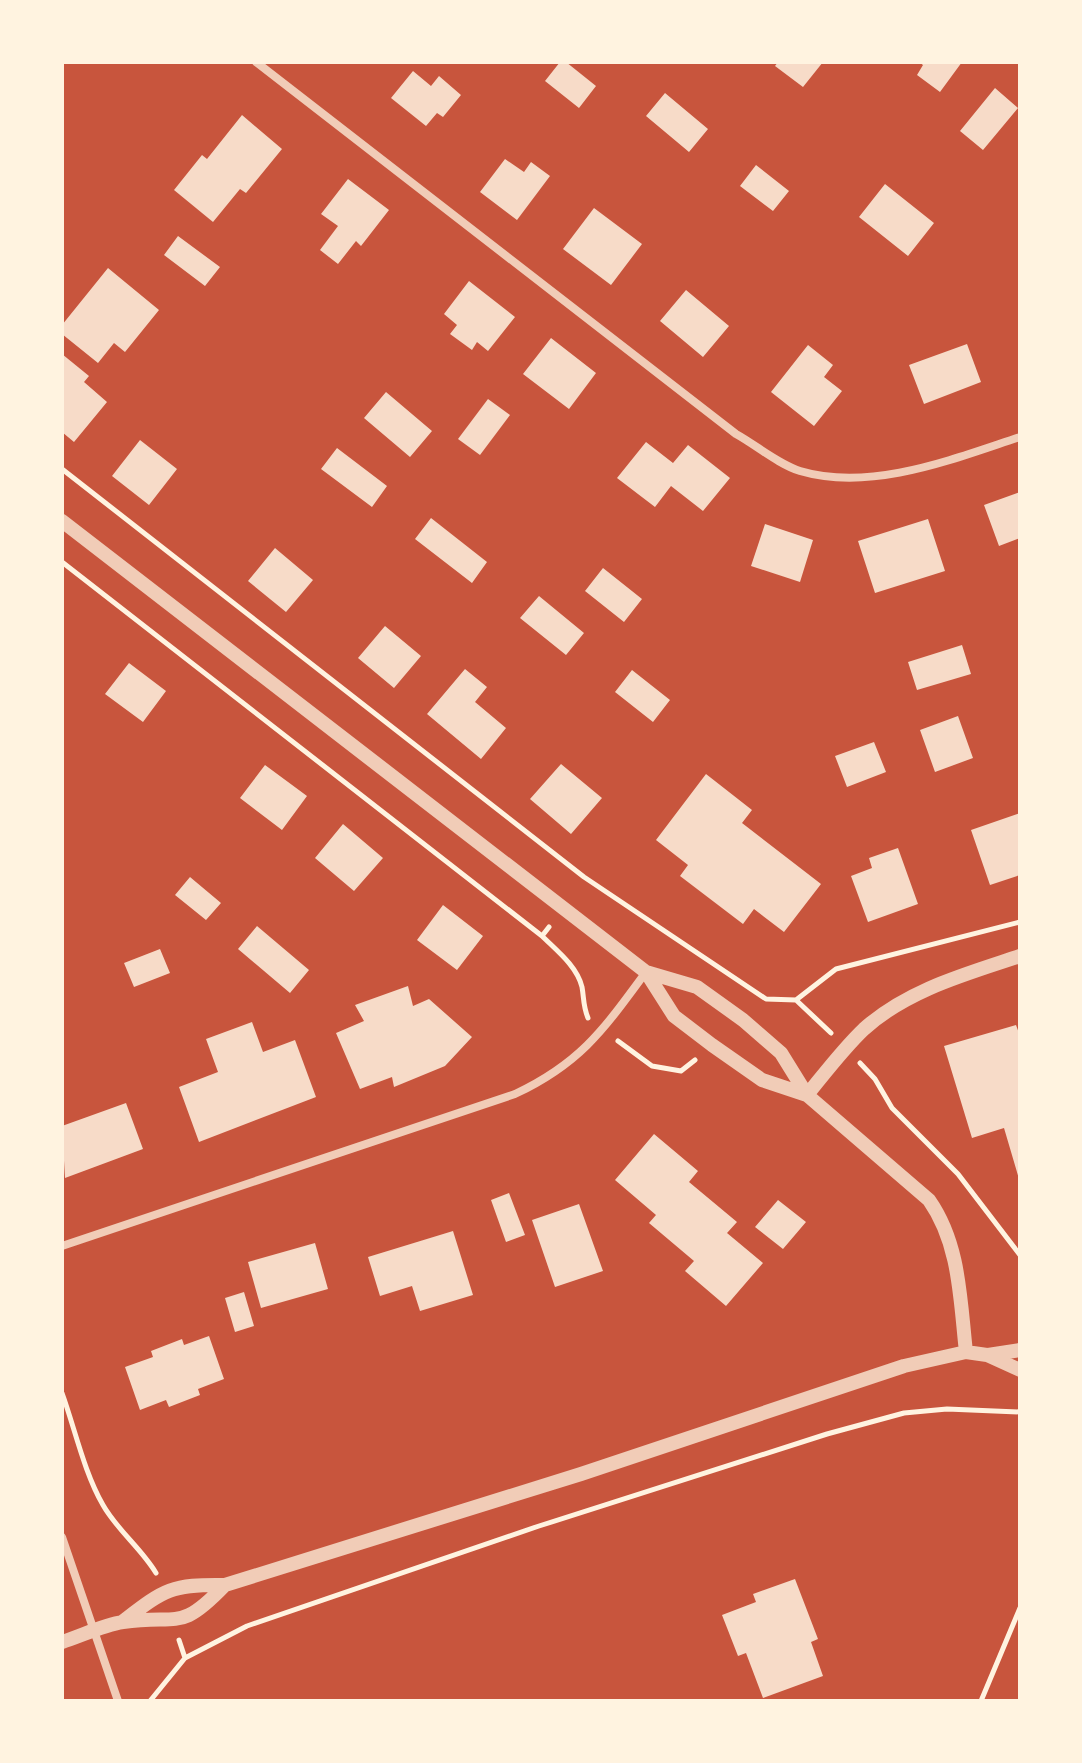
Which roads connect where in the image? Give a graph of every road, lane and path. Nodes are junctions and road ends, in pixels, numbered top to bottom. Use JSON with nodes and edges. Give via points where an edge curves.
{"nodes":[{"id":1,"x":256,"y":62,"type":"edge"},
{"id":2,"x":1020,"y":437,"type":"edge"},
{"id":3,"x":62,"y":469,"type":"edge"},
{"id":4,"x":62,"y":521,"type":"edge"},
{"id":5,"x":62,"y":562,"type":"edge"},
{"id":6,"x":1020,"y":922,"type":"edge"},
{"id":7,"x":542,"y":936,"type":"dead end"},
{"id":8,"x":1020,"y":956,"type":"edge"},
{"id":9,"x":646,"y":972,"type":"junction"},
{"id":10,"x":796,"y":1000,"type":"junction"},
{"id":11,"x":846,"y":1048,"type":"junction"},
{"id":12,"x":807,"y":1095,"type":"junction"},
{"id":13,"x":62,"y":1246,"type":"edge"},
{"id":14,"x":1020,"y":1255,"type":"edge"},
{"id":15,"x":1020,"y":1350,"type":"edge"},
{"id":16,"x":966,"y":1352,"type":"junction"},
{"id":17,"x":987,"y":1355,"type":"junction"},
{"id":18,"x":1020,"y":1370,"type":"edge"},
{"id":19,"x":62,"y":1393,"type":"edge"},
{"id":20,"x":1020,"y":1412,"type":"edge"},
{"id":21,"x":62,"y":1537,"type":"edge"},
{"id":22,"x":225,"y":1585,"type":"junction"},
{"id":23,"x":162,"y":1591,"type":"junction"},
{"id":24,"x":1020,"y":1608,"type":"edge"},
{"id":25,"x":122,"y":1622,"type":"junction"},
{"id":26,"x":173,"y":1622,"type":"junction"},
{"id":27,"x":95,"y":1631,"type":"junction"},
{"id":28,"x":62,"y":1642,"type":"edge"},
{"id":29,"x":185,"y":1658,"type":"junction"},
{"id":30,"x":118,"y":1701,"type":"edge"},
{"id":31,"x":150,"y":1701,"type":"edge"},
{"id":32,"x":981,"y":1701,"type":"edge"}],
"edges":[{"from":1,"to":2,"type":"street","via":[[736,434],[797,470],[868,478]]},
{"from":3,"to":10,"type":"path","via":[[584,877],[766,999]]},
{"from":4,"to":9,"type":"street"},
{"from":5,"to":7,"type":"path"},
{"from":6,"to":10,"type":"path","via":[[836,969]]},
{"from":8,"to":11,"type":"street","via":[[917,994],[889,1010]]},
{"from":9,"to":12,"type":"street","via":[[674,1016],[762,1080]]},
{"from":9,"to":12,"type":"street","via":[[697,987],[743,1020],[781,1053]]},
{"from":9,"to":13,"type":"street","via":[[596,1040],[541,1082]]},
{"from":10,"to":11,"type":"path"},
{"from":11,"to":12,"type":"street"},
{"from":11,"to":14,"type":"path","via":[[875,1079],[892,1108],[958,1174]]},
{"from":12,"to":16,"type":"street","via":[[912,1184],[942,1219],[957,1272]]},
{"from":15,"to":17,"type":"street"},
{"from":16,"to":17,"type":"street"},
{"from":16,"to":22,"type":"street","via":[[904,1366]]},
{"from":17,"to":18,"type":"street"},
{"from":19,"to":23,"type":"path","via":[[101,1502],[144,1553]]},
{"from":20,"to":29,"type":"path","via":[[904,1413],[827,1434],[308,1604],[247,1626]]},
{"from":21,"to":27,"type":"street"},
{"from":22,"to":23,"type":"street","via":[[186,1584]]},
{"from":22,"to":26,"type":"street","via":[[199,1612]]},
{"from":23,"to":25,"type":"street"},
{"from":24,"to":32,"type":"path"},
{"from":25,"to":26,"type":"street"},
{"from":25,"to":27,"type":"street"},
{"from":26,"to":29,"type":"path"},
{"from":27,"to":28,"type":"street"},
{"from":27,"to":30,"type":"street"},
{"from":29,"to":31,"type":"path"}]}
